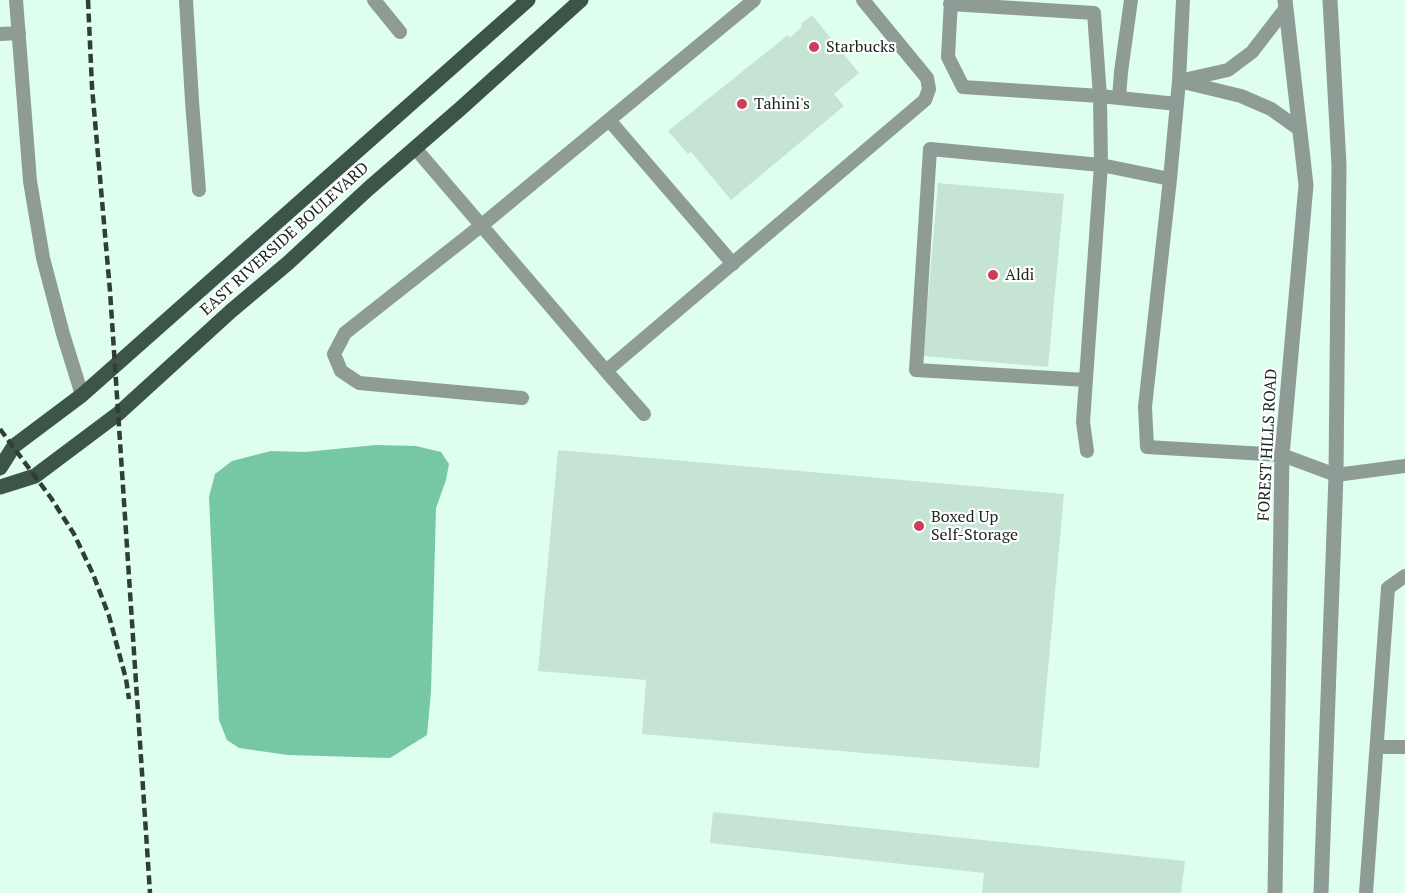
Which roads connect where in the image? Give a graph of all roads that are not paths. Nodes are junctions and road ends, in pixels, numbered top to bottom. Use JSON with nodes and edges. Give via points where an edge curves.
{"nodes":[{"id":1,"x":16,"y":0,"type":"edge"},
{"id":2,"x":186,"y":0,"type":"edge"},
{"id":3,"x":374,"y":0,"type":"edge"},
{"id":4,"x":528,"y":0,"type":"edge"},
{"id":5,"x":581,"y":0,"type":"edge"},
{"id":6,"x":754,"y":0,"type":"edge"},
{"id":7,"x":863,"y":0,"type":"edge"},
{"id":8,"x":1131,"y":0,"type":"edge"},
{"id":9,"x":1183,"y":0,"type":"edge"},
{"id":10,"x":1330,"y":0,"type":"edge"},
{"id":11,"x":950,"y":2,"type":"edge"},
{"id":12,"x":1286,"y":4,"type":"edge"},
{"id":13,"x":400,"y":32,"type":"dead end"},
{"id":14,"x":19,"y":33,"type":"junction"},
{"id":15,"x":0,"y":34,"type":"edge"},
{"id":16,"x":1179,"y":81,"type":"junction"},
{"id":17,"x":1100,"y":96,"type":"junction"},
{"id":18,"x":1119,"y":98,"type":"junction"},
{"id":19,"x":1177,"y":104,"type":"junction"},
{"id":20,"x":609,"y":120,"type":"junction"},
{"id":21,"x":1299,"y":129,"type":"junction"},
{"id":22,"x":415,"y":148,"type":"junction"},
{"id":23,"x":1101,"y":165,"type":"junction"},
{"id":24,"x":1170,"y":179,"type":"junction"},
{"id":25,"x":199,"y":190,"type":"dead end"},
{"id":26,"x":482,"y":225,"type":"junction"},
{"id":27,"x":733,"y":264,"type":"junction"},
{"id":28,"x":606,"y":371,"type":"junction"},
{"id":29,"x":1086,"y":380,"type":"junction"},
{"id":30,"x":82,"y":395,"type":"junction"},
{"id":31,"x":522,"y":399,"type":"dead end"},
{"id":32,"x":644,"y":414,"type":"dead end"},
{"id":33,"x":1087,"y":451,"type":"dead end"},
{"id":34,"x":1282,"y":455,"type":"junction"},
{"id":35,"x":1405,"y":466,"type":"edge"},
{"id":36,"x":0,"y":468,"type":"edge"},
{"id":37,"x":1336,"y":475,"type":"junction"},
{"id":38,"x":0,"y":487,"type":"edge"},
{"id":39,"x":1405,"y":576,"type":"edge"},
{"id":40,"x":1377,"y":747,"type":"junction"},
{"id":41,"x":1405,"y":747,"type":"edge"},
{"id":42,"x":1275,"y":893,"type":"edge"},
{"id":43,"x":1321,"y":893,"type":"edge"},
{"id":44,"x":1366,"y":893,"type":"edge"}],
"edges":[{"from":1,"to":14,"type":"lane"},
{"from":2,"to":25,"type":"lane"},
{"from":3,"to":13,"type":"lane"},
{"from":4,"to":30,"type":"main road","name":"EAST RIVERSIDE BOULEVARD"},
{"from":5,"to":22,"type":"main road","name":"EAST RIVERSIDE BOULEVARD"},
{"from":6,"to":20,"type":"lane"},
{"from":7,"to":27,"type":"lane","via":[[927,78],[925,100]]},
{"from":8,"to":18,"type":"lane"},
{"from":9,"to":16,"type":"lane"},
{"from":10,"to":37,"type":"street","via":[[1339,165]]},
{"from":11,"to":17,"type":"lane","via":[[948,57],[963,87]]},
{"from":11,"to":17,"type":"lane","via":[[1094,12]]},
{"from":12,"to":16,"type":"lane","via":[[1252,52],[1228,70]]},
{"from":12,"to":21,"type":"street","name":"FOREST HILLS ROAD"},
{"from":14,"to":15,"type":"lane"},
{"from":14,"to":30,"type":"lane","via":[[30,182],[44,258]]},
{"from":16,"to":19,"type":"lane"},
{"from":16,"to":21,"type":"lane","via":[[1240,96],[1271,109]]},
{"from":17,"to":18,"type":"lane"},
{"from":17,"to":23,"type":"lane"},
{"from":18,"to":19,"type":"lane"},
{"from":19,"to":24,"type":"lane"},
{"from":20,"to":26,"type":"lane"},
{"from":20,"to":27,"type":"lane"},
{"from":21,"to":34,"type":"street","name":"FOREST HILLS ROAD","via":[[1305,185]]},
{"from":22,"to":26,"type":"lane"},
{"from":22,"to":38,"type":"main road","name":"EAST RIVERSIDE BOULEVARD","via":[[118,413],[35,476]]},
{"from":23,"to":24,"type":"lane"},
{"from":23,"to":29,"type":"lane"},
{"from":23,"to":29,"type":"lane","via":[[930,149],[916,370]]},
{"from":24,"to":34,"type":"lane","via":[[1145,407],[1147,447]]},
{"from":26,"to":28,"type":"lane"},
{"from":26,"to":31,"type":"lane","via":[[345,333],[334,354],[341,371],[359,383]]},
{"from":27,"to":28,"type":"lane"},
{"from":28,"to":32,"type":"lane"},
{"from":29,"to":33,"type":"lane","via":[[1083,422]]},
{"from":30,"to":36,"type":"main road","name":"EAST RIVERSIDE BOULEVARD","via":[[14,446]]},
{"from":34,"to":37,"type":"lane"},
{"from":34,"to":42,"type":"street","name":"FOREST HILLS ROAD"},
{"from":35,"to":37,"type":"lane"},
{"from":37,"to":43,"type":"street"},
{"from":39,"to":40,"type":"lane","via":[[1388,588]]},
{"from":40,"to":41,"type":"lane"},
{"from":40,"to":44,"type":"lane"}]}
